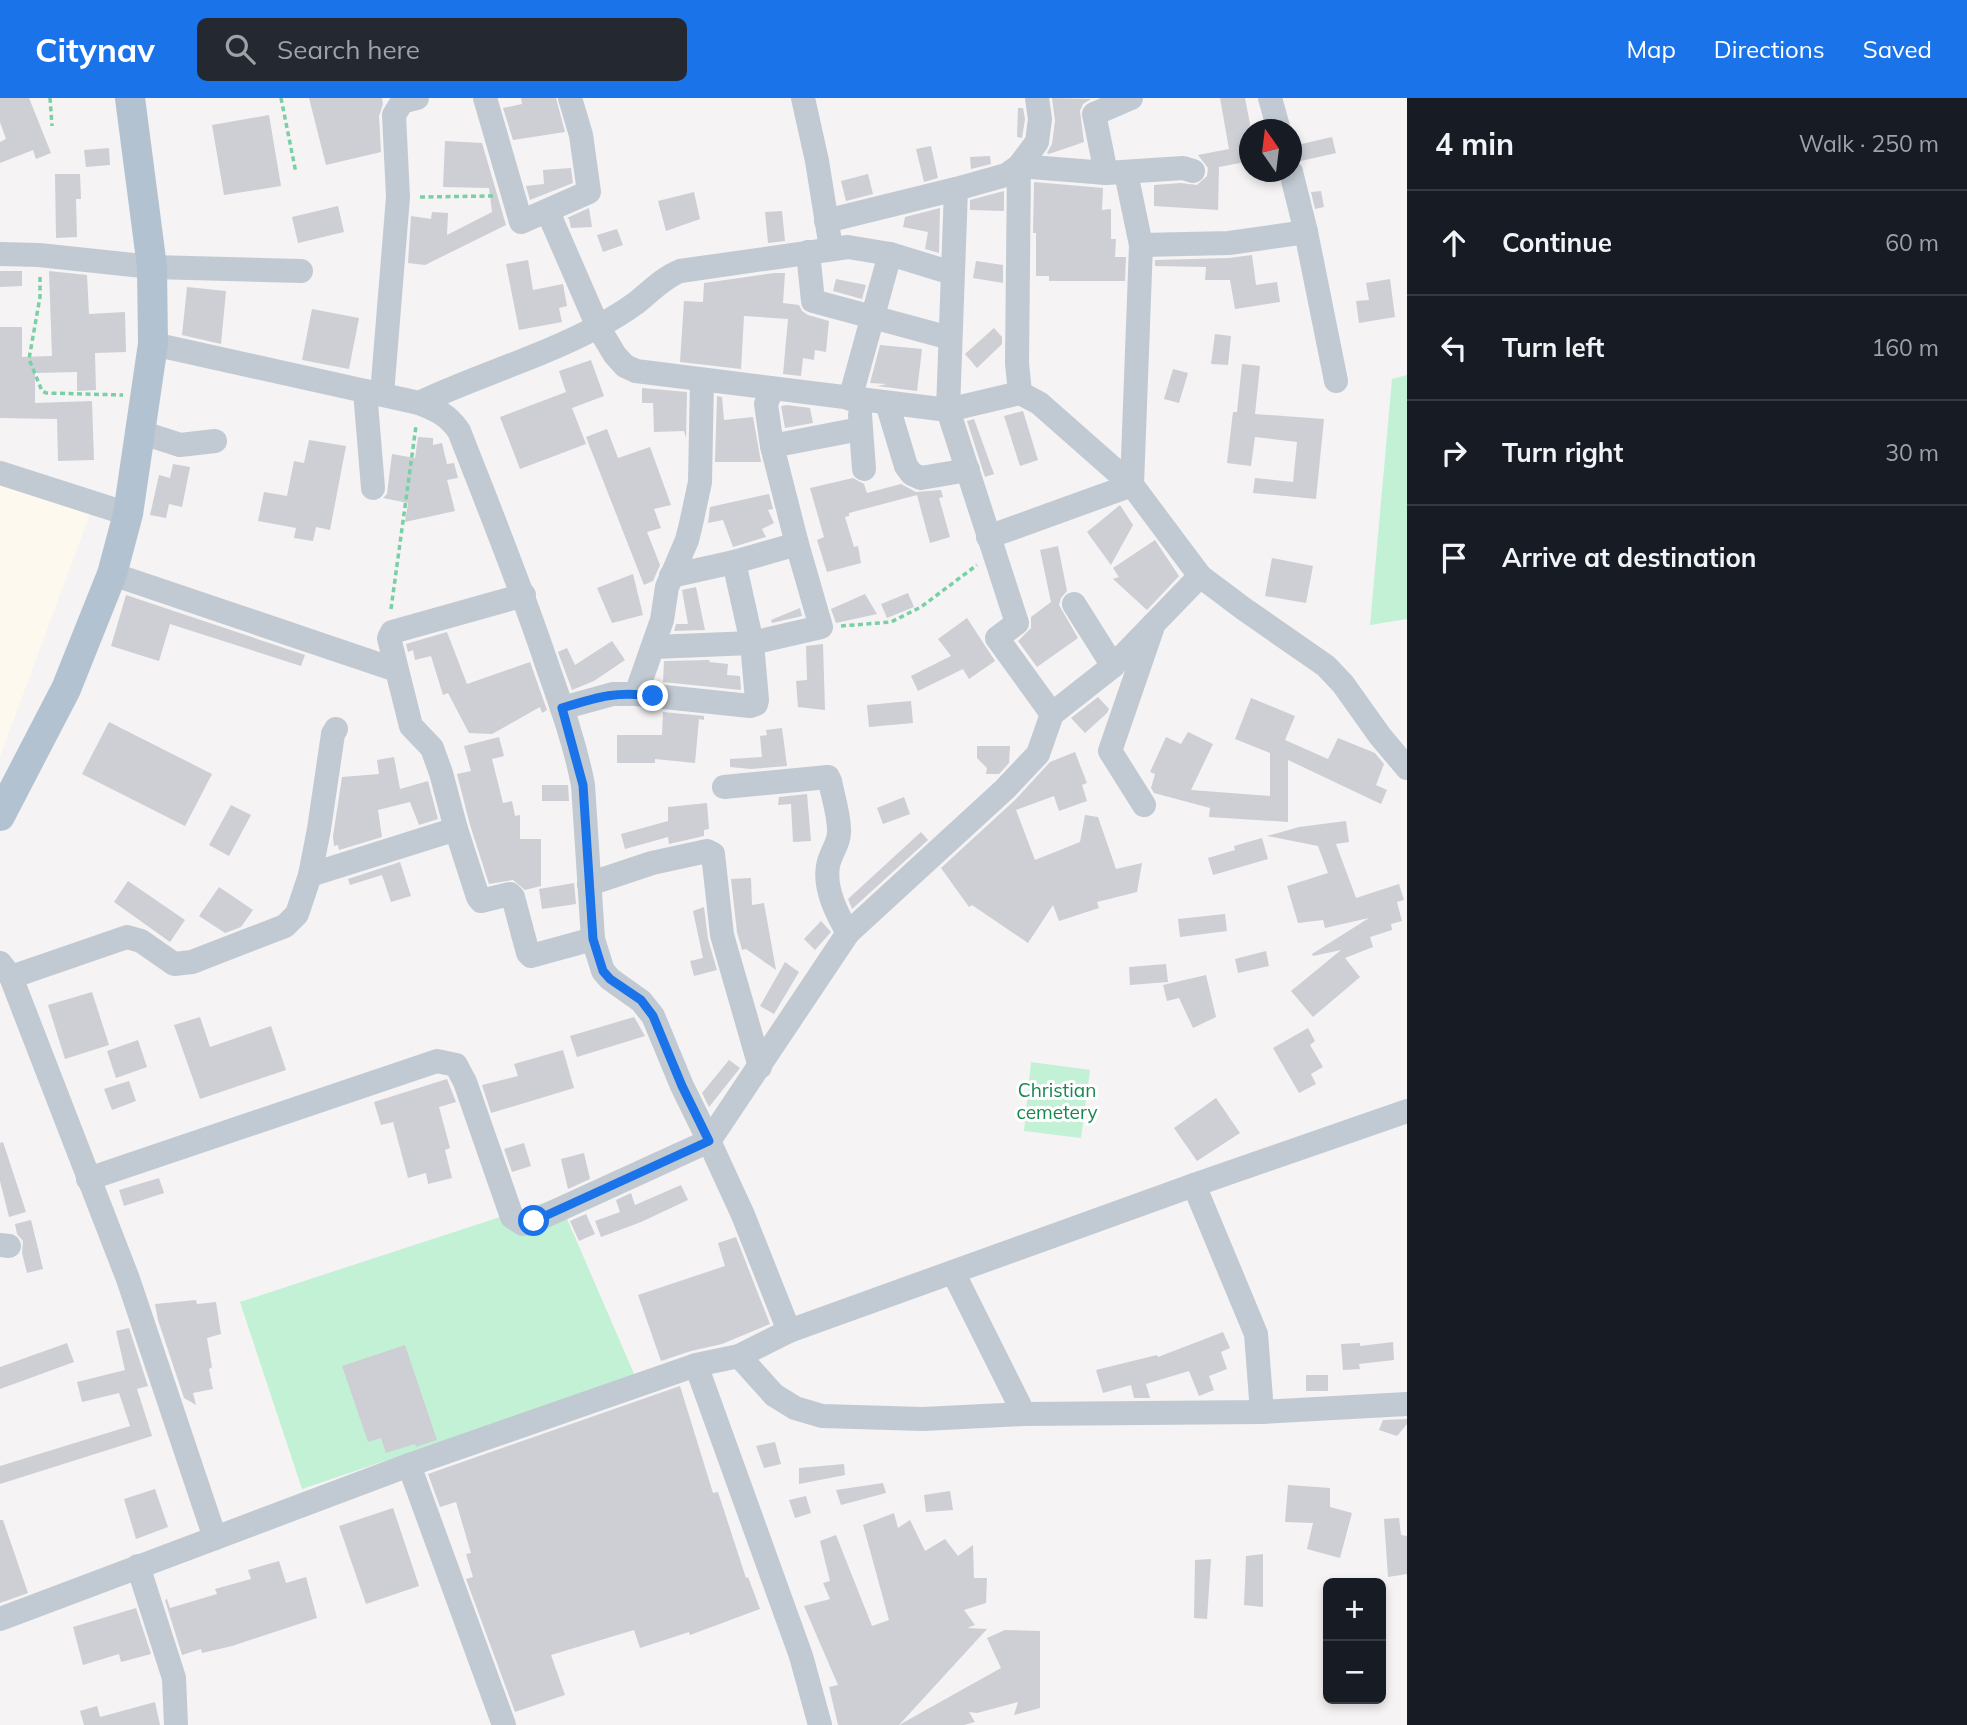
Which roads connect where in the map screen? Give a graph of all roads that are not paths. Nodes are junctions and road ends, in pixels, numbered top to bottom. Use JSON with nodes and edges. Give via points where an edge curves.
{"nodes":[{"id":1,"x":130,"y":98,"type":"edge"},
{"id":2,"x":417,"y":98,"type":"edge"},
{"id":3,"x":485,"y":98,"type":"edge"},
{"id":4,"x":570,"y":98,"type":"edge"},
{"id":5,"x":803,"y":98,"type":"edge"},
{"id":6,"x":1037,"y":98,"type":"edge"},
{"id":7,"x":1270,"y":98,"type":"edge"},
{"id":8,"x":1126,"y":99,"type":"edge"},
{"id":9,"x":1276,"y":119,"type":"edge"},
{"id":10,"x":1018,"y":166,"type":"junction"},
{"id":11,"x":1193,"y":171,"type":"dead end"},
{"id":12,"x":1116,"y":173,"type":"junction"},
{"id":13,"x":1294,"y":182,"type":"edge"},
{"id":14,"x":956,"y":189,"type":"junction"},
{"id":15,"x":548,"y":212,"type":"junction"},
{"id":16,"x":826,"y":221,"type":"junction"},
{"id":17,"x":1306,"y":232,"type":"junction"},
{"id":18,"x":1141,"y":245,"type":"junction"},
{"id":19,"x":819,"y":250,"type":"junction"},
{"id":20,"x":0,"y":254,"type":"edge"},
{"id":21,"x":890,"y":254,"type":"junction"},
{"id":22,"x":152,"y":267,"type":"junction"},
{"id":23,"x":301,"y":271,"type":"dead end"},
{"id":24,"x":952,"y":273,"type":"junction"},
{"id":25,"x":871,"y":318,"type":"junction"},
{"id":26,"x":598,"y":327,"type":"junction"},
{"id":27,"x":950,"y":338,"type":"junction"},
{"id":28,"x":153,"y":344,"type":"junction"},
{"id":29,"x":702,"y":380,"type":"junction"},
{"id":30,"x":1336,"y":381,"type":"dead end"},
{"id":31,"x":772,"y":389,"type":"junction"},
{"id":32,"x":374,"y":393,"type":"junction"},
{"id":33,"x":1020,"y":393,"type":"junction"},
{"id":34,"x":855,"y":400,"type":"junction"},
{"id":35,"x":887,"y":403,"type":"junction"},
{"id":36,"x":419,"y":404,"type":"junction"},
{"id":37,"x":948,"y":410,"type":"junction"},
{"id":38,"x":860,"y":429,"type":"junction"},
{"id":39,"x":140,"y":432,"type":"junction"},
{"id":40,"x":215,"y":441,"type":"dead end"},
{"id":41,"x":772,"y":446,"type":"junction"},
{"id":42,"x":864,"y":469,"type":"dead end"},
{"id":43,"x":968,"y":470,"type":"junction"},
{"id":44,"x":0,"y":473,"type":"edge"},
{"id":45,"x":1132,"y":485,"type":"junction"},
{"id":46,"x":373,"y":488,"type":"dead end"},
{"id":47,"x":128,"y":514,"type":"junction"},
{"id":48,"x":797,"y":544,"type":"junction"},
{"id":49,"x":991,"y":545,"type":"junction"},
{"id":50,"x":734,"y":562,"type":"junction"},
{"id":51,"x":112,"y":574,"type":"junction"},
{"id":52,"x":671,"y":576,"type":"junction"},
{"id":53,"x":1200,"y":576,"type":"junction"},
{"id":54,"x":524,"y":595,"type":"junction"},
{"id":55,"x":1074,"y":604,"type":"dead end"},
{"id":56,"x":1155,"y":622,"type":"junction"},
{"id":57,"x":752,"y":643,"type":"junction"},
{"id":58,"x":654,"y":647,"type":"junction"},
{"id":59,"x":1113,"y":666,"type":"junction"},
{"id":60,"x":396,"y":670,"type":"junction"},
{"id":61,"x":636,"y":694,"type":"junction"},
{"id":62,"x":562,"y":708,"type":"junction"},
{"id":63,"x":1052,"y":714,"type":"junction"},
{"id":64,"x":336,"y":729,"type":"dead end"},
{"id":65,"x":1407,"y":768,"type":"edge"},
{"id":66,"x":724,"y":787,"type":"dead end"},
{"id":67,"x":1144,"y":805,"type":"dead end"},
{"id":68,"x":2,"y":809,"type":"edge"},
{"id":69,"x":456,"y":829,"type":"junction"},
{"id":70,"x":310,"y":875,"type":"junction"},
{"id":71,"x":589,"y":884,"type":"junction"},
{"id":72,"x":848,"y":933,"type":"junction"},
{"id":73,"x":593,"y":939,"type":"junction"},
{"id":74,"x":6,"y":970,"type":"edge"},
{"id":75,"x":760,"y":1067,"type":"junction"},
{"id":76,"x":1407,"y":1111,"type":"edge"},
{"id":77,"x":709,"y":1141,"type":"junction"},
{"id":78,"x":89,"y":1180,"type":"junction"},
{"id":79,"x":1194,"y":1185,"type":"junction"},
{"id":80,"x":953,"y":1272,"type":"junction"},
{"id":81,"x":789,"y":1331,"type":"junction"},
{"id":82,"x":739,"y":1356,"type":"junction"},
{"id":83,"x":696,"y":1364,"type":"junction"},
{"id":84,"x":1407,"y":1404,"type":"edge"},
{"id":85,"x":1262,"y":1412,"type":"junction"},
{"id":86,"x":1024,"y":1414,"type":"junction"},
{"id":87,"x":409,"y":1465,"type":"junction"},
{"id":88,"x":215,"y":1538,"type":"junction"},
{"id":89,"x":138,"y":1566,"type":"junction"},
{"id":90,"x":0,"y":1619,"type":"edge"},
{"id":91,"x":176,"y":1725,"type":"edge"},
{"id":92,"x":504,"y":1725,"type":"edge"},
{"id":93,"x":820,"y":1725,"type":"edge"}],
"edges":[{"from":1,"to":22,"type":"main road"},
{"from":2,"to":32,"type":"street","via":[[402,102],[394,115],[398,197]]},
{"from":3,"to":15,"type":"street","via":[[521,222]]},
{"from":4,"to":15,"type":"street","via":[[589,192]]},
{"from":5,"to":16,"type":"street"},
{"from":6,"to":10,"type":"street","via":[[1037,142]]},
{"from":7,"to":9,"type":"street"},
{"from":8,"to":12,"type":"street","via":[[1094,114]]},
{"from":10,"to":12,"type":"street"},
{"from":10,"to":14,"type":"street","via":[[1006,175]]},
{"from":10,"to":33,"type":"street"},
{"from":11,"to":12,"type":"street"},
{"from":12,"to":18,"type":"street"},
{"from":13,"to":17,"type":"street"},
{"from":14,"to":16,"type":"street"},
{"from":14,"to":24,"type":"street"},
{"from":15,"to":26,"type":"street"},
{"from":16,"to":19,"type":"street"},
{"from":17,"to":18,"type":"street","via":[[1229,243]]},
{"from":17,"to":30,"type":"street"},
{"from":18,"to":45,"type":"street"},
{"from":19,"to":21,"type":"street","via":[[857,247]]},
{"from":19,"to":25,"type":"street","via":[[813,300]]},
{"from":19,"to":26,"type":"street","via":[[680,271]]},
{"from":20,"to":22,"type":"street"},
{"from":21,"to":24,"type":"street"},
{"from":21,"to":25,"type":"street"},
{"from":22,"to":23,"type":"street"},
{"from":22,"to":28,"type":"main road"},
{"from":24,"to":27,"type":"street"},
{"from":25,"to":27,"type":"street"},
{"from":25,"to":34,"type":"street"},
{"from":26,"to":29,"type":"street","via":[[625,366]]},
{"from":26,"to":36,"type":"street"},
{"from":27,"to":37,"type":"street"},
{"from":28,"to":32,"type":"street"},
{"from":28,"to":39,"type":"main road"},
{"from":29,"to":31,"type":"street"},
{"from":29,"to":52,"type":"street","via":[[700,482],[687,540]]},
{"from":31,"to":34,"type":"street"},
{"from":31,"to":41,"type":"street","via":[[766,404]]},
{"from":32,"to":36,"type":"street"},
{"from":32,"to":46,"type":"street"},
{"from":33,"to":37,"type":"street"},
{"from":33,"to":45,"type":"street","via":[[1039,403]]},
{"from":34,"to":35,"type":"street"},
{"from":34,"to":38,"type":"street"},
{"from":35,"to":37,"type":"street"},
{"from":35,"to":43,"type":"street","via":[[912,474],[921,478]]},
{"from":36,"to":54,"type":"street","via":[[439,410],[458,431]]},
{"from":37,"to":43,"type":"street"},
{"from":38,"to":41,"type":"street"},
{"from":38,"to":42,"type":"street"},
{"from":39,"to":40,"type":"street","via":[[180,445]]},
{"from":39,"to":47,"type":"main road"},
{"from":41,"to":48,"type":"street"},
{"from":43,"to":49,"type":"street"},
{"from":44,"to":47,"type":"street"},
{"from":45,"to":49,"type":"street"},
{"from":45,"to":53,"type":"street"},
{"from":47,"to":51,"type":"main road"},
{"from":48,"to":50,"type":"street"},
{"from":48,"to":57,"type":"street","via":[[821,627]]},
{"from":49,"to":63,"type":"street","via":[[1017,623],[997,638]]},
{"from":50,"to":52,"type":"street"},
{"from":50,"to":57,"type":"street"},
{"from":51,"to":60,"type":"street"},
{"from":51,"to":68,"type":"main road","via":[[66,689]]},
{"from":52,"to":58,"type":"street"},
{"from":53,"to":56,"type":"street"},
{"from":53,"to":65,"type":"street","via":[[1326,666]]},
{"from":54,"to":60,"type":"street","via":[[389,635]]},
{"from":54,"to":62,"type":"street"},
{"from":55,"to":59,"type":"street"},
{"from":56,"to":59,"type":"street"},
{"from":56,"to":67,"type":"street","via":[[1110,751]]},
{"from":57,"to":58,"type":"street"},
{"from":57,"to":61,"type":"street","via":[[755,704]]},
{"from":58,"to":61,"type":"street"},
{"from":59,"to":63,"type":"street"},
{"from":60,"to":69,"type":"street","via":[[411,726],[432,748]]},
{"from":61,"to":62,"type":"street","via":[[604,695]]},
{"from":62,"to":71,"type":"street","via":[[583,785]]},
{"from":63,"to":72,"type":"street","via":[[1038,754]]},
{"from":64,"to":70,"type":"street"},
{"from":66,"to":72,"type":"street","via":[[828,777],[839,838],[828,865],[828,882]]},
{"from":69,"to":70,"type":"street"},
{"from":69,"to":73,"type":"street","via":[[478,897],[481,901],[513,897],[531,956]]},
{"from":70,"to":74,"type":"street","via":[[297,914],[285,926],[192,962],[174,964],[127,937]]},
{"from":71,"to":73,"type":"street"},
{"from":71,"to":75,"type":"street","via":[[652,863],[707,851],[713,854],[722,935]]},
{"from":72,"to":75,"type":"street"},
{"from":73,"to":77,"type":"street","via":[[603,971],[641,1000],[653,1016]]},
{"from":74,"to":78,"type":"street"},
{"from":75,"to":77,"type":"street"},
{"from":76,"to":79,"type":"street"},
{"from":77,"to":78,"type":"street","via":[[523,1224],[512,1217],[465,1082],[456,1065],[438,1061]]},
{"from":77,"to":81,"type":"street"},
{"from":78,"to":88,"type":"street","via":[[128,1279]]},
{"from":79,"to":80,"type":"street"},
{"from":79,"to":85,"type":"street","via":[[1256,1334]]},
{"from":80,"to":81,"type":"street"},
{"from":80,"to":86,"type":"street"},
{"from":81,"to":82,"type":"street"},
{"from":82,"to":83,"type":"street"},
{"from":82,"to":86,"type":"street","via":[[774,1395],[822,1416],[923,1419]]},
{"from":83,"to":87,"type":"street"},
{"from":83,"to":93,"type":"street","via":[[801,1656]]},
{"from":84,"to":85,"type":"street"},
{"from":85,"to":86,"type":"street"},
{"from":87,"to":88,"type":"street"},
{"from":87,"to":92,"type":"street"},
{"from":88,"to":89,"type":"street"},
{"from":89,"to":90,"type":"street"},
{"from":89,"to":91,"type":"street","via":[[174,1678]]}]}
